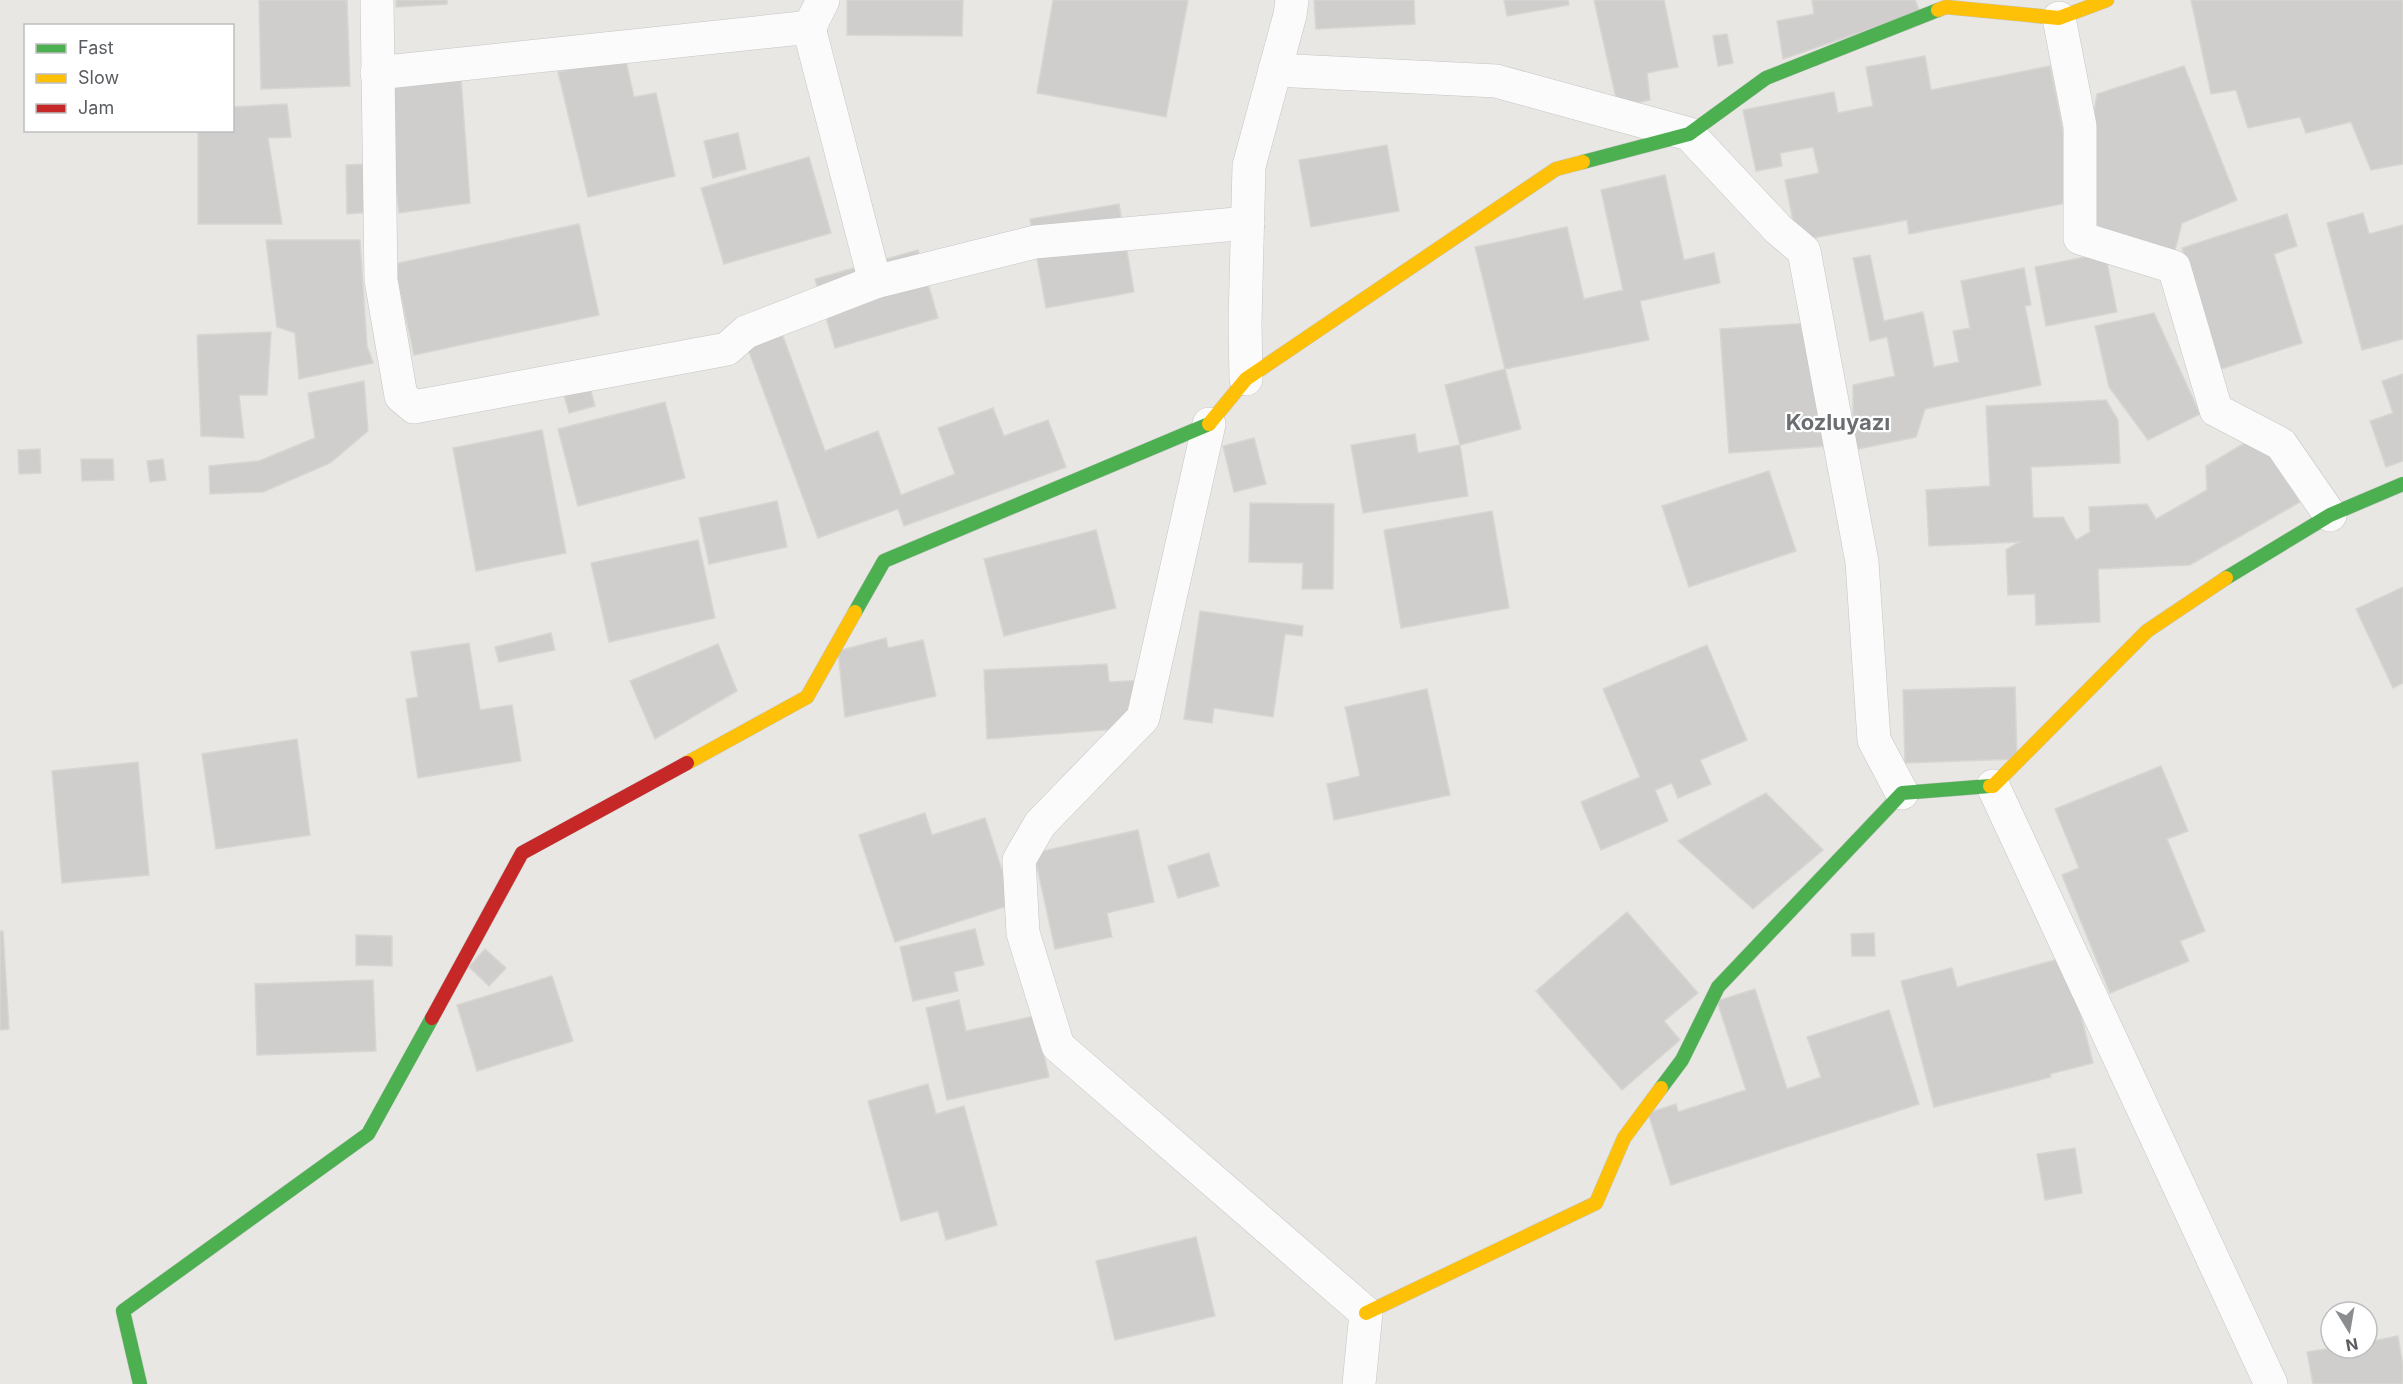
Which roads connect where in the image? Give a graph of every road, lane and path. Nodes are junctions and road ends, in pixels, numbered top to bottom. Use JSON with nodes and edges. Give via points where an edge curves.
{"nodes":[{"id":1,"x":377,"y":0,"type":"edge"},
{"id":2,"x":1292,"y":0,"type":"edge"},
{"id":3,"x":2107,"y":0,"type":"edge"},
{"id":4,"x":1945,"y":3,"type":"edge"},
{"id":5,"x":817,"y":14,"type":"edge"},
{"id":6,"x":2059,"y":18,"type":"junction"},
{"id":7,"x":1275,"y":70,"type":"junction"},
{"id":8,"x":377,"y":73,"type":"junction"},
{"id":9,"x":1689,"y":134,"type":"junction"},
{"id":10,"x":1248,"y":223,"type":"junction"},
{"id":11,"x":875,"y":282,"type":"junction"},
{"id":12,"x":1246,"y":379,"type":"junction"},
{"id":13,"x":1209,"y":424,"type":"junction"},
{"id":14,"x":2403,"y":484,"type":"edge"},
{"id":15,"x":2330,"y":515,"type":"junction"},
{"id":16,"x":1993,"y":786,"type":"junction"},
{"id":17,"x":1902,"y":793,"type":"junction"},
{"id":18,"x":1366,"y":1313,"type":"junction"},
{"id":19,"x":140,"y":1384,"type":"edge"},
{"id":20,"x":1359,"y":1384,"type":"edge"},
{"id":21,"x":2271,"y":1384,"type":"edge"}],
"edges":[{"from":1,"to":8,"type":"street"},
{"from":2,"to":7,"type":"street"},
{"from":3,"to":6,"type":"street"},
{"from":4,"to":6,"type":"street"},
{"from":4,"to":9,"type":"street","via":[[1766,78]]},
{"from":5,"to":8,"type":"street"},
{"from":5,"to":11,"type":"street"},
{"from":6,"to":15,"type":"street","via":[[2080,126],[2080,238],[2174,267],[2216,410],[2281,444]]},
{"from":7,"to":9,"type":"street","via":[[1496,81]]},
{"from":7,"to":10,"type":"street","via":[[1249,166]]},
{"from":8,"to":11,"type":"street","via":[[381,280],[401,396],[414,407],[727,349],[746,332]]},
{"from":9,"to":12,"type":"street","via":[[1556,169]]},
{"from":9,"to":17,"type":"street","via":[[1778,229],[1804,251],[1862,562],[1874,740]]},
{"from":10,"to":11,"type":"street","via":[[1035,242]]},
{"from":10,"to":12,"type":"street"},
{"from":12,"to":13,"type":"street"},
{"from":13,"to":18,"type":"street","via":[[1143,718],[1040,824],[1019,860],[1023,933],[1059,1046]]},
{"from":13,"to":19,"type":"street","via":[[884,561],[807,697],[522,853],[368,1134],[123,1311]]},
{"from":14,"to":15,"type":"street"},
{"from":15,"to":16,"type":"street","via":[[2147,631]]},
{"from":16,"to":17,"type":"street"},
{"from":16,"to":21,"type":"street"},
{"from":17,"to":18,"type":"street","via":[[1718,987],[1682,1060],[1624,1138],[1596,1203]]},
{"from":18,"to":20,"type":"street"}]}
